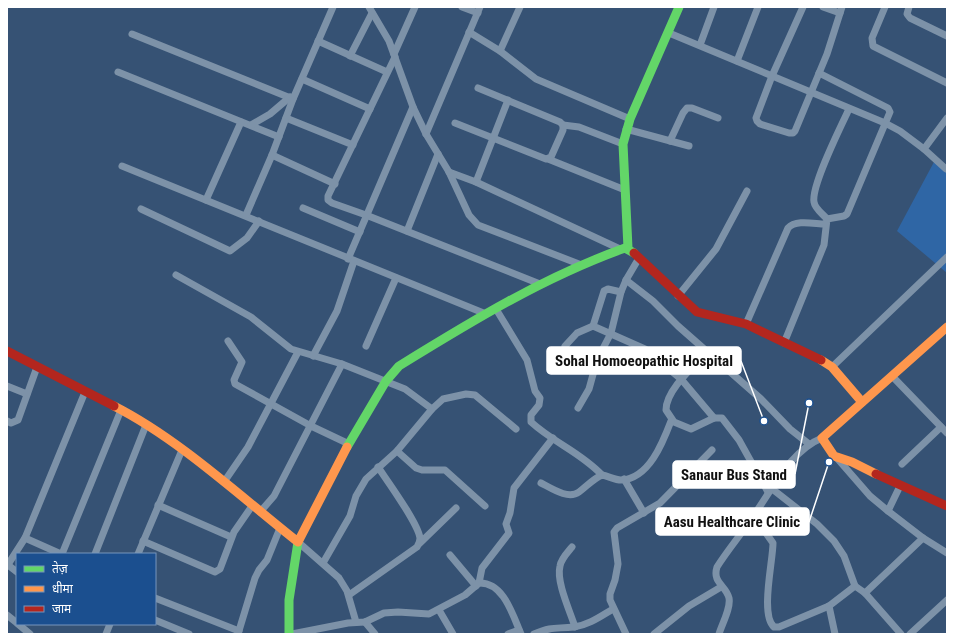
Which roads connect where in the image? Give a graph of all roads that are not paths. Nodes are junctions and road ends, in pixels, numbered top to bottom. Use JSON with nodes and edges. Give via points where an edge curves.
{"nodes":[{"id":1,"x":333,"y":7,"type":"edge"},
{"id":2,"x":415,"y":7,"type":"edge"},
{"id":3,"x":462,"y":7,"type":"edge"},
{"id":4,"x":520,"y":7,"type":"edge"},
{"id":5,"x":679,"y":7,"type":"edge"},
{"id":6,"x":714,"y":7,"type":"edge"},
{"id":7,"x":758,"y":7,"type":"edge"},
{"id":8,"x":803,"y":7,"type":"edge"},
{"id":9,"x":823,"y":7,"type":"edge"},
{"id":10,"x":885,"y":7,"type":"edge"},
{"id":11,"x":909,"y":7,"type":"edge"},
{"id":12,"x":370,"y":9,"type":"edge"},
{"id":13,"x":479,"y":10,"type":"edge"},
{"id":14,"x":841,"y":10,"type":"edge"},
{"id":15,"x":469,"y":32,"type":"junction"},
{"id":16,"x":669,"y":33,"type":"junction"},
{"id":17,"x":132,"y":34,"type":"dead end"},
{"id":18,"x":947,"y":36,"type":"edge"},
{"id":19,"x":318,"y":42,"type":"junction"},
{"id":20,"x":700,"y":45,"type":"junction"},
{"id":21,"x":500,"y":51,"type":"junction"},
{"id":22,"x":350,"y":56,"type":"junction"},
{"id":23,"x":394,"y":56,"type":"junction"},
{"id":24,"x":736,"y":61,"type":"junction"},
{"id":25,"x":118,"y":72,"type":"dead end"},
{"id":26,"x":388,"y":72,"type":"junction"},
{"id":27,"x":819,"y":74,"type":"junction"},
{"id":28,"x":772,"y":76,"type":"junction"},
{"id":29,"x":302,"y":79,"type":"junction"},
{"id":30,"x":947,"y":83,"type":"edge"},
{"id":31,"x":478,"y":88,"type":"dead end"},
{"id":32,"x":811,"y":93,"type":"junction"},
{"id":33,"x":291,"y":98,"type":"junction"},
{"id":34,"x":508,"y":100,"type":"junction"},
{"id":35,"x":413,"y":107,"type":"junction"},
{"id":36,"x":370,"y":109,"type":"junction"},
{"id":37,"x":849,"y":109,"type":"junction"},
{"id":38,"x":286,"y":118,"type":"junction"},
{"id":39,"x":718,"y":118,"type":"dead end"},
{"id":40,"x":947,"y":118,"type":"edge"},
{"id":41,"x":630,"y":119,"type":"junction"},
{"id":42,"x":241,"y":122,"type":"junction"},
{"id":43,"x":455,"y":123,"type":"dead end"},
{"id":44,"x":885,"y":123,"type":"junction"},
{"id":45,"x":251,"y":125,"type":"junction"},
{"id":46,"x":563,"y":125,"type":"junction"},
{"id":47,"x":626,"y":129,"type":"junction"},
{"id":48,"x":426,"y":134,"type":"junction"},
{"id":49,"x":279,"y":137,"type":"junction"},
{"id":50,"x":494,"y":139,"type":"junction"},
{"id":51,"x":670,"y":141,"type":"junction"},
{"id":52,"x":623,"y":144,"type":"junction"},
{"id":53,"x":353,"y":145,"type":"junction"},
{"id":54,"x":688,"y":146,"type":"dead end"},
{"id":55,"x":924,"y":149,"type":"junction"},
{"id":56,"x":438,"y":154,"type":"junction"},
{"id":57,"x":272,"y":155,"type":"junction"},
{"id":58,"x":548,"y":159,"type":"junction"},
{"id":59,"x":122,"y":166,"type":"dead end"},
{"id":60,"x":946,"y":168,"type":"edge"},
{"id":61,"x":449,"y":172,"type":"junction"},
{"id":62,"x":476,"y":182,"type":"junction"},
{"id":63,"x":334,"y":184,"type":"junction"},
{"id":64,"x":625,"y":190,"type":"junction"},
{"id":65,"x":747,"y":191,"type":"dead end"},
{"id":66,"x":206,"y":200,"type":"junction"},
{"id":67,"x":303,"y":208,"type":"dead end"},
{"id":68,"x":141,"y":210,"type":"dead end"},
{"id":69,"x":246,"y":215,"type":"junction"},
{"id":70,"x":366,"y":215,"type":"junction"},
{"id":71,"x":259,"y":221,"type":"junction"},
{"id":72,"x":826,"y":222,"type":"junction"},
{"id":73,"x":407,"y":231,"type":"junction"},
{"id":74,"x":360,"y":232,"type":"junction"},
{"id":75,"x":624,"y":249,"type":"junction"},
{"id":76,"x":947,"y":257,"type":"edge"},
{"id":77,"x":639,"y":258,"type":"junction"},
{"id":78,"x":351,"y":260,"type":"junction"},
{"id":79,"x":580,"y":264,"type":"junction"},
{"id":80,"x":176,"y":274,"type":"dead end"},
{"id":81,"x":396,"y":278,"type":"junction"},
{"id":82,"x":626,"y":280,"type":"junction"},
{"id":83,"x":540,"y":284,"type":"junction"},
{"id":84,"x":621,"y":292,"type":"junction"},
{"id":85,"x":678,"y":296,"type":"junction"},
{"id":86,"x":496,"y":309,"type":"junction"},
{"id":87,"x":486,"y":314,"type":"junction"},
{"id":88,"x":746,"y":324,"type":"junction"},
{"id":89,"x":593,"y":326,"type":"junction"},
{"id":90,"x":947,"y":328,"type":"edge"},
{"id":91,"x":611,"y":333,"type":"junction"},
{"id":92,"x":228,"y":341,"type":"dead end"},
{"id":93,"x":784,"y":343,"type":"junction"},
{"id":94,"x":366,"y":346,"type":"dead end"},
{"id":95,"x":565,"y":346,"type":"dead end"},
{"id":96,"x":7,"y":351,"type":"edge"},
{"id":97,"x":298,"y":352,"type":"junction"},
{"id":98,"x":707,"y":352,"type":"junction"},
{"id":99,"x":313,"y":356,"type":"junction"},
{"id":100,"x":342,"y":364,"type":"junction"},
{"id":101,"x":37,"y":367,"type":"junction"},
{"id":102,"x":832,"y":367,"type":"junction"},
{"id":103,"x":892,"y":376,"type":"junction"},
{"id":104,"x":681,"y":379,"type":"junction"},
{"id":105,"x":386,"y":381,"type":"junction"},
{"id":106,"x":7,"y":386,"type":"edge"},
{"id":107,"x":85,"y":392,"type":"junction"},
{"id":108,"x":27,"y":394,"type":"junction"},
{"id":109,"x":270,"y":402,"type":"junction"},
{"id":110,"x":862,"y":402,"type":"junction"},
{"id":111,"x":578,"y":408,"type":"dead end"},
{"id":112,"x":432,"y":409,"type":"junction"},
{"id":113,"x":121,"y":410,"type":"junction"},
{"id":114,"x":714,"y":418,"type":"junction"},
{"id":115,"x":7,"y":420,"type":"edge"},
{"id":116,"x":671,"y":421,"type":"junction"},
{"id":117,"x":146,"y":425,"type":"junction"},
{"id":118,"x":311,"y":426,"type":"junction"},
{"id":119,"x":941,"y":427,"type":"junction"},
{"id":120,"x":516,"y":429,"type":"dead end"},
{"id":121,"x":947,"y":433,"type":"edge"},
{"id":122,"x":553,"y":438,"type":"junction"},
{"id":123,"x":822,"y":438,"type":"junction"},
{"id":124,"x":349,"y":444,"type":"junction"},
{"id":125,"x":809,"y":444,"type":"junction"},
{"id":126,"x":182,"y":450,"type":"junction"},
{"id":127,"x":712,"y":450,"type":"dead end"},
{"id":128,"x":397,"y":451,"type":"junction"},
{"id":129,"x":836,"y":456,"type":"junction"},
{"id":130,"x":902,"y":464,"type":"dead end"},
{"id":131,"x":378,"y":467,"type":"junction"},
{"id":132,"x":602,"y":475,"type":"junction"},
{"id":133,"x":624,"y":479,"type":"junction"},
{"id":134,"x":224,"y":482,"type":"junction"},
{"id":135,"x":540,"y":483,"type":"dead end"},
{"id":136,"x":900,"y":486,"type":"junction"},
{"id":137,"x":769,"y":490,"type":"junction"},
{"id":138,"x":158,"y":505,"type":"junction"},
{"id":139,"x":252,"y":506,"type":"junction"},
{"id":140,"x":485,"y":506,"type":"dead end"},
{"id":141,"x":947,"y":506,"type":"edge"},
{"id":142,"x":456,"y":508,"type":"dead end"},
{"id":143,"x":888,"y":511,"type":"junction"},
{"id":144,"x":260,"y":512,"type":"junction"},
{"id":145,"x":644,"y":514,"type":"junction"},
{"id":146,"x":754,"y":516,"type":"junction"},
{"id":147,"x":280,"y":528,"type":"junction"},
{"id":148,"x":25,"y":538,"type":"junction"},
{"id":149,"x":232,"y":538,"type":"junction"},
{"id":150,"x":923,"y":538,"type":"junction"},
{"id":151,"x":143,"y":541,"type":"junction"},
{"id":152,"x":298,"y":542,"type":"junction"},
{"id":153,"x":420,"y":542,"type":"junction"},
{"id":154,"x":572,"y":548,"type":"dead end"},
{"id":155,"x":59,"y":553,"type":"edge"},
{"id":156,"x":61,"y":553,"type":"edge"},
{"id":157,"x":95,"y":553,"type":"edge"},
{"id":158,"x":138,"y":553,"type":"edge"},
{"id":159,"x":947,"y":553,"type":"edge"},
{"id":160,"x":450,"y":555,"type":"dead end"},
{"id":161,"x":323,"y":562,"type":"junction"},
{"id":162,"x":7,"y":566,"type":"edge"},
{"id":163,"x":16,"y":571,"type":"edge"},
{"id":164,"x":477,"y":585,"type":"junction"},
{"id":165,"x":855,"y":586,"type":"junction"},
{"id":166,"x":721,"y":587,"type":"junction"},
{"id":167,"x":865,"y":593,"type":"junction"},
{"id":168,"x":349,"y":595,"type":"junction"},
{"id":169,"x":156,"y":598,"type":"edge"},
{"id":170,"x":947,"y":600,"type":"edge"},
{"id":171,"x":829,"y":606,"type":"junction"},
{"id":172,"x":613,"y":609,"type":"junction"},
{"id":173,"x":439,"y":610,"type":"junction"},
{"id":174,"x":7,"y":614,"type":"edge"},
{"id":175,"x":156,"y":620,"type":"edge"},
{"id":176,"x":356,"y":622,"type":"junction"},
{"id":177,"x":365,"y":622,"type":"junction"},
{"id":178,"x":16,"y":623,"type":"edge"},
{"id":179,"x":18,"y":625,"type":"edge"},
{"id":180,"x":575,"y":627,"type":"junction"},
{"id":181,"x":239,"y":632,"type":"edge"},
{"id":182,"x":520,"y":632,"type":"edge"},
{"id":183,"x":28,"y":634,"type":"edge"},
{"id":184,"x":189,"y":634,"type":"edge"},
{"id":185,"x":289,"y":634,"type":"edge"},
{"id":186,"x":292,"y":634,"type":"edge"},
{"id":187,"x":375,"y":634,"type":"edge"},
{"id":188,"x":452,"y":634,"type":"edge"},
{"id":189,"x":508,"y":634,"type":"edge"},
{"id":190,"x":534,"y":634,"type":"edge"},
{"id":191,"x":626,"y":634,"type":"edge"},
{"id":192,"x":654,"y":634,"type":"edge"},
{"id":193,"x":719,"y":634,"type":"edge"},
{"id":194,"x":835,"y":634,"type":"edge"},
{"id":195,"x":901,"y":634,"type":"edge"},
{"id":196,"x":910,"y":634,"type":"edge"}],
"edges":[{"from":1,"to":19,"type":"street"},
{"from":2,"to":23,"type":"street"},
{"from":3,"to":13,"type":"street"},
{"from":4,"to":21,"type":"street"},
{"from":5,"to":16,"type":"street"},
{"from":6,"to":20,"type":"street"},
{"from":7,"to":24,"type":"street"},
{"from":8,"to":28,"type":"street"},
{"from":9,"to":14,"type":"street"},
{"from":10,"to":30,"type":"street","via":[[872,38],[873,46]]},
{"from":11,"to":18,"type":"street","via":[[907,14],[910,18]]},
{"from":12,"to":22,"type":"street"},
{"from":12,"to":23,"type":"street"},
{"from":13,"to":15,"type":"street"},
{"from":14,"to":27,"type":"street"},
{"from":15,"to":21,"type":"street"},
{"from":15,"to":48,"type":"street"},
{"from":16,"to":20,"type":"street"},
{"from":16,"to":41,"type":"street"},
{"from":17,"to":33,"type":"street"},
{"from":19,"to":22,"type":"street"},
{"from":19,"to":29,"type":"street"},
{"from":20,"to":24,"type":"street"},
{"from":21,"to":41,"type":"street","via":[[542,82]]},
{"from":22,"to":26,"type":"street"},
{"from":23,"to":26,"type":"street"},
{"from":23,"to":35,"type":"street"},
{"from":24,"to":28,"type":"street"},
{"from":25,"to":42,"type":"street"},
{"from":26,"to":36,"type":"street"},
{"from":27,"to":32,"type":"street"},
{"from":27,"to":44,"type":"street","via":[[888,108],[890,112]]},
{"from":28,"to":32,"type":"street"},
{"from":28,"to":32,"type":"street","via":[[756,118],[760,124],[793,133]]},
{"from":29,"to":33,"type":"street"},
{"from":29,"to":36,"type":"street"},
{"from":31,"to":34,"type":"street"},
{"from":32,"to":37,"type":"street"},
{"from":33,"to":38,"type":"street"},
{"from":33,"to":45,"type":"street"},
{"from":34,"to":46,"type":"street"},
{"from":34,"to":50,"type":"street"},
{"from":35,"to":48,"type":"street"},
{"from":35,"to":70,"type":"street"},
{"from":36,"to":53,"type":"street"},
{"from":37,"to":44,"type":"street"},
{"from":37,"to":72,"type":"street","via":[[823,168],[814,200],[815,207]]},
{"from":38,"to":49,"type":"street"},
{"from":38,"to":53,"type":"street"},
{"from":39,"to":51,"type":"street","via":[[687,108]]},
{"from":40,"to":55,"type":"street"},
{"from":41,"to":47,"type":"street"},
{"from":42,"to":45,"type":"street"},
{"from":42,"to":66,"type":"street"},
{"from":43,"to":50,"type":"street"},
{"from":44,"to":55,"type":"street"},
{"from":44,"to":72,"type":"street","via":[[847,214]]},
{"from":45,"to":49,"type":"street"},
{"from":46,"to":52,"type":"street","via":[[579,127]]},
{"from":46,"to":58,"type":"street","via":[[563,130]]},
{"from":47,"to":51,"type":"street"},
{"from":47,"to":52,"type":"street"},
{"from":48,"to":56,"type":"street"},
{"from":49,"to":57,"type":"street"},
{"from":50,"to":58,"type":"street"},
{"from":50,"to":62,"type":"street"},
{"from":51,"to":54,"type":"street"},
{"from":52,"to":64,"type":"street"},
{"from":53,"to":63,"type":"street"},
{"from":55,"to":60,"type":"street"},
{"from":56,"to":61,"type":"street"},
{"from":56,"to":73,"type":"street"},
{"from":57,"to":63,"type":"street"},
{"from":57,"to":69,"type":"street"},
{"from":58,"to":64,"type":"street"},
{"from":59,"to":66,"type":"street"},
{"from":61,"to":62,"type":"street"},
{"from":61,"to":79,"type":"street","via":[[469,215],[478,225]]},
{"from":62,"to":75,"type":"street"},
{"from":63,"to":70,"type":"street","via":[[328,200]]},
{"from":64,"to":75,"type":"street"},
{"from":65,"to":85,"type":"street","via":[[716,249]]},
{"from":66,"to":69,"type":"street"},
{"from":67,"to":74,"type":"street"},
{"from":68,"to":71,"type":"street","via":[[226,250],[233,250],[247,238]]},
{"from":69,"to":71,"type":"street"},
{"from":70,"to":73,"type":"street"},
{"from":70,"to":74,"type":"street"},
{"from":71,"to":78,"type":"street"},
{"from":72,"to":88,"type":"street","via":[[791,224]]},
{"from":72,"to":93,"type":"street","via":[[824,245]]},
{"from":73,"to":83,"type":"street"},
{"from":74,"to":78,"type":"street"},
{"from":75,"to":77,"type":"street"},
{"from":75,"to":79,"type":"street"},
{"from":76,"to":102,"type":"street"},
{"from":77,"to":82,"type":"street"},
{"from":77,"to":85,"type":"street"},
{"from":78,"to":81,"type":"street"},
{"from":78,"to":99,"type":"street","via":[[337,311]]},
{"from":79,"to":83,"type":"street"},
{"from":80,"to":97,"type":"street","via":[[246,314]]},
{"from":81,"to":87,"type":"street"},
{"from":81,"to":94,"type":"street"},
{"from":82,"to":84,"type":"street"},
{"from":82,"to":98,"type":"street","via":[[653,301]]},
{"from":83,"to":86,"type":"street"},
{"from":84,"to":89,"type":"street","via":[[608,289],[604,292]]},
{"from":84,"to":91,"type":"street"},
{"from":85,"to":88,"type":"street","via":[[704,315]]},
{"from":86,"to":87,"type":"street"},
{"from":86,"to":122,"type":"street","via":[[526,360],[535,391],[540,398],[539,405],[531,416],[531,422]]},
{"from":87,"to":105,"type":"street","via":[[399,366]]},
{"from":88,"to":93,"type":"street"},
{"from":89,"to":91,"type":"street"},
{"from":89,"to":95,"type":"street","via":[[577,333]]},
{"from":90,"to":103,"type":"street"},
{"from":91,"to":104,"type":"street","via":[[645,349]]},
{"from":91,"to":111,"type":"street","via":[[597,360],[589,390]]},
{"from":92,"to":109,"type":"street","via":[[242,362],[234,383]]},
{"from":93,"to":102,"type":"street"},
{"from":96,"to":101,"type":"street"},
{"from":97,"to":99,"type":"street"},
{"from":97,"to":109,"type":"street"},
{"from":98,"to":104,"type":"street"},
{"from":98,"to":125,"type":"street"},
{"from":99,"to":100,"type":"street"},
{"from":100,"to":105,"type":"street"},
{"from":100,"to":118,"type":"street"},
{"from":101,"to":107,"type":"street"},
{"from":101,"to":108,"type":"street"},
{"from":102,"to":110,"type":"street"},
{"from":103,"to":110,"type":"street"},
{"from":103,"to":119,"type":"street"},
{"from":104,"to":114,"type":"street"},
{"from":104,"to":116,"type":"street","via":[[666,406]]},
{"from":105,"to":112,"type":"street","via":[[410,392]]},
{"from":105,"to":124,"type":"street"},
{"from":106,"to":108,"type":"street"},
{"from":107,"to":113,"type":"street"},
{"from":107,"to":148,"type":"street"},
{"from":108,"to":115,"type":"street","via":[[18,420]]},
{"from":109,"to":118,"type":"street"},
{"from":109,"to":134,"type":"street","via":[[245,453]]},
{"from":110,"to":123,"type":"street"},
{"from":112,"to":120,"type":"street","via":[[443,399],[470,394]]},
{"from":112,"to":128,"type":"street"},
{"from":113,"to":117,"type":"street"},
{"from":113,"to":156,"type":"street"},
{"from":114,"to":116,"type":"street","via":[[691,429]]},
{"from":114,"to":137,"type":"street","via":[[722,418],[732,430]]},
{"from":116,"to":133,"type":"street","via":[[661,447],[652,460],[638,472]]},
{"from":117,"to":126,"type":"street"},
{"from":117,"to":157,"type":"street"},
{"from":118,"to":124,"type":"street"},
{"from":118,"to":144,"type":"street","via":[[274,496]]},
{"from":119,"to":121,"type":"street"},
{"from":119,"to":130,"type":"street"},
{"from":122,"to":132,"type":"street","via":[[578,453]]},
{"from":122,"to":164,"type":"street","via":[[514,488],[506,524],[509,533],[482,568]]},
{"from":123,"to":125,"type":"street"},
{"from":123,"to":129,"type":"street"},
{"from":124,"to":152,"type":"street"},
{"from":125,"to":137,"type":"street"},
{"from":126,"to":134,"type":"street"},
{"from":126,"to":138,"type":"street"},
{"from":127,"to":145,"type":"street","via":[[667,498]]},
{"from":128,"to":131,"type":"street"},
{"from":128,"to":140,"type":"street","via":[[416,468],[445,470]]},
{"from":129,"to":136,"type":"street"},
{"from":129,"to":143,"type":"street","via":[[870,496]]},
{"from":131,"to":153,"type":"street","via":[[409,514]]},
{"from":131,"to":161,"type":"street","via":[[361,486],[350,516]]},
{"from":132,"to":133,"type":"street","via":[[618,480]]},
{"from":132,"to":135,"type":"street","via":[[573,495]]},
{"from":133,"to":145,"type":"street"},
{"from":134,"to":139,"type":"street"},
{"from":136,"to":141,"type":"street"},
{"from":136,"to":143,"type":"street"},
{"from":137,"to":146,"type":"street"},
{"from":137,"to":165,"type":"street","via":[[817,524],[834,541],[844,556]]},
{"from":138,"to":149,"type":"street"},
{"from":138,"to":151,"type":"street"},
{"from":139,"to":144,"type":"street"},
{"from":139,"to":149,"type":"street"},
{"from":142,"to":153,"type":"street"},
{"from":143,"to":150,"type":"street"},
{"from":144,"to":147,"type":"street"},
{"from":145,"to":172,"type":"street","via":[[614,532],[618,564],[610,594]]},
{"from":146,"to":166,"type":"street","via":[[717,566],[716,578]]},
{"from":146,"to":171,"type":"street","via":[[773,544],[767,598],[771,625],[779,627]]},
{"from":147,"to":152,"type":"street"},
{"from":147,"to":181,"type":"street","via":[[267,560],[258,570]]},
{"from":148,"to":155,"type":"street"},
{"from":148,"to":162,"type":"street"},
{"from":149,"to":151,"type":"street","via":[[220,569],[215,572]]},
{"from":150,"to":159,"type":"street"},
{"from":150,"to":167,"type":"street"},
{"from":151,"to":158,"type":"street"},
{"from":152,"to":161,"type":"street"},
{"from":152,"to":185,"type":"street","via":[[289,600]]},
{"from":153,"to":168,"type":"street","via":[[410,552]]},
{"from":154,"to":180,"type":"street","via":[[562,560],[559,570],[562,590]]},
{"from":160,"to":164,"type":"street"},
{"from":161,"to":168,"type":"street","via":[[339,578]]},
{"from":162,"to":163,"type":"street"},
{"from":164,"to":173,"type":"street"},
{"from":164,"to":182,"type":"street","via":[[486,583],[497,590],[512,610]]},
{"from":165,"to":167,"type":"street"},
{"from":165,"to":171,"type":"street"},
{"from":166,"to":192,"type":"street","via":[[688,606]]},
{"from":166,"to":193,"type":"street","via":[[727,594],[729,603]]},
{"from":167,"to":195,"type":"street"},
{"from":168,"to":176,"type":"street"},
{"from":169,"to":181,"type":"street"},
{"from":170,"to":196,"type":"street"},
{"from":171,"to":194,"type":"street"},
{"from":172,"to":180,"type":"street","via":[[594,621]]},
{"from":172,"to":191,"type":"street"},
{"from":173,"to":177,"type":"street","via":[[429,614],[384,613]]},
{"from":173,"to":188,"type":"street"},
{"from":174,"to":178,"type":"street"},
{"from":175,"to":184,"type":"street"},
{"from":176,"to":177,"type":"street"},
{"from":176,"to":186,"type":"street"},
{"from":177,"to":187,"type":"street"},
{"from":179,"to":183,"type":"street"},
{"from":180,"to":190,"type":"street","via":[[550,627]]},
{"from":182,"to":189,"type":"street"}]}
